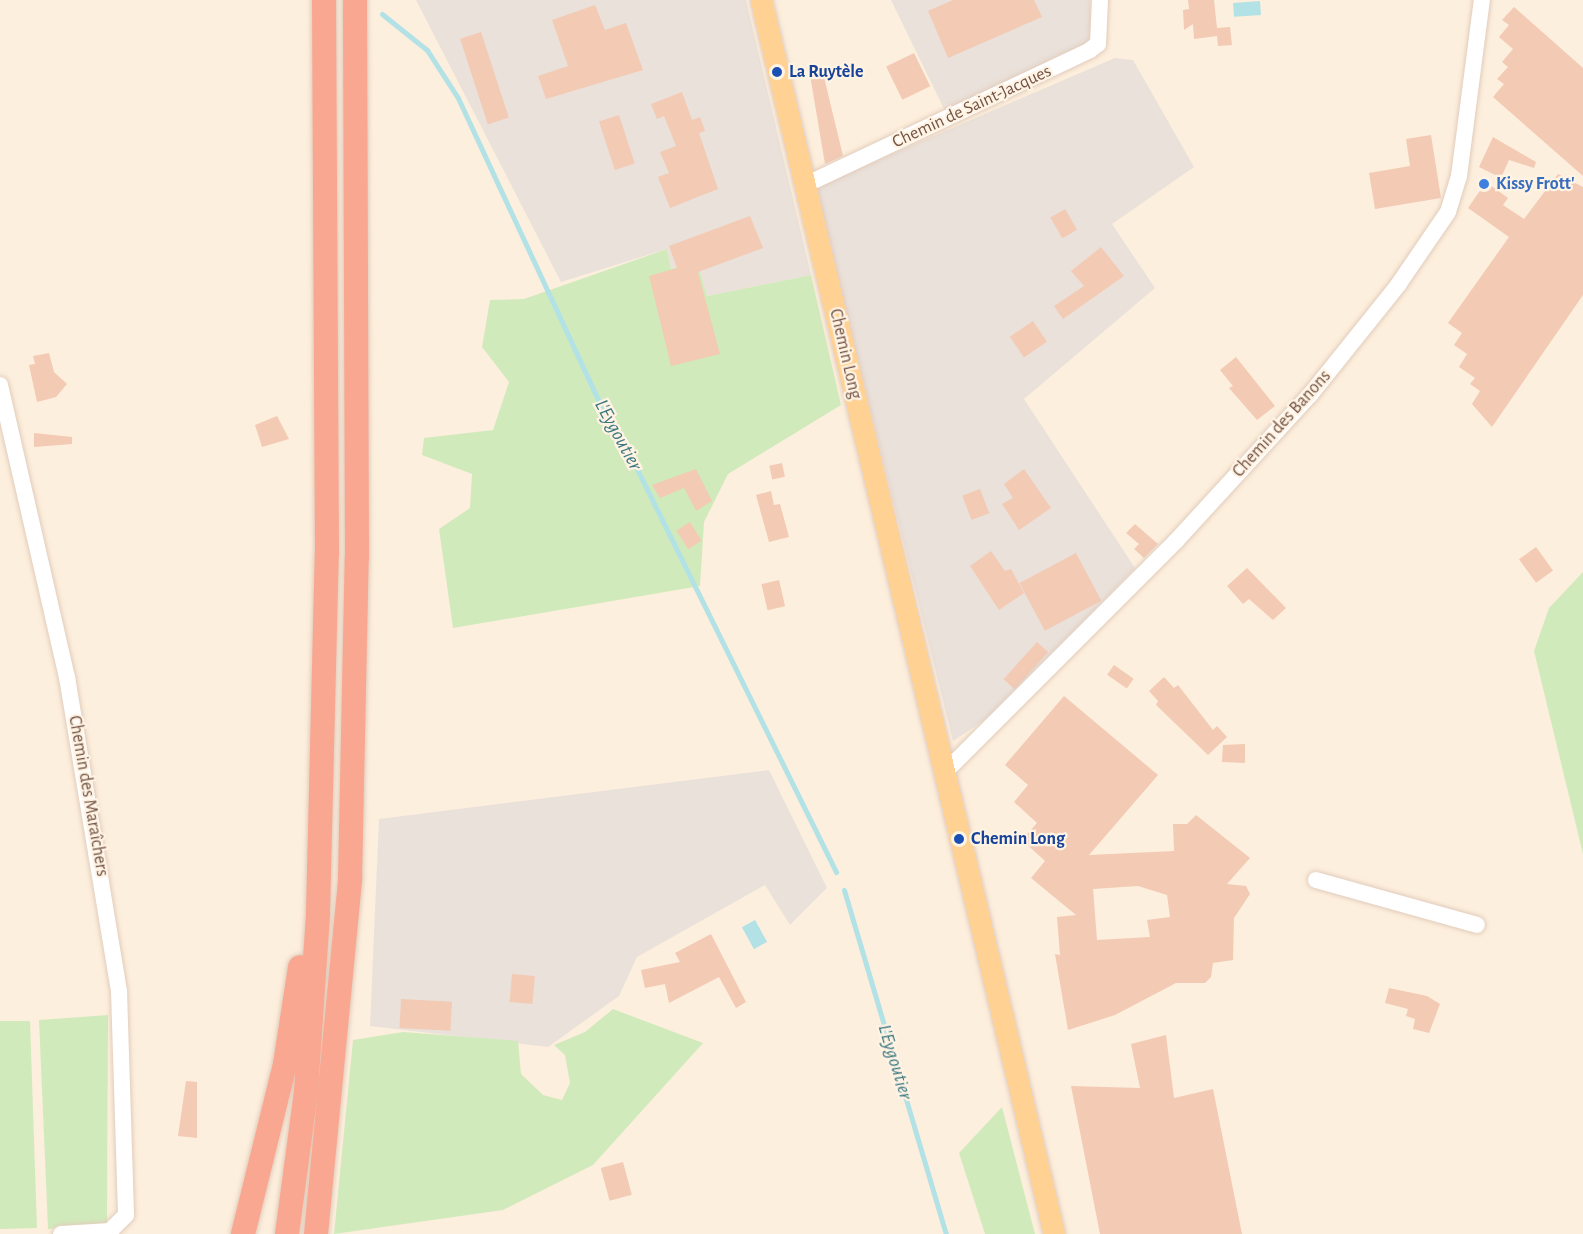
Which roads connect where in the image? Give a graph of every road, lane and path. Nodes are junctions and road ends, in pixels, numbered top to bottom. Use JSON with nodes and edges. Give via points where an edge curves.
{"nodes":[{"id":1,"x":324,"y":0,"type":"edge"},
{"id":2,"x":355,"y":0,"type":"edge"},
{"id":3,"x":761,"y":0,"type":"edge"},
{"id":4,"x":1100,"y":0,"type":"edge"},
{"id":5,"x":1482,"y":0,"type":"edge"},
{"id":6,"x":805,"y":185,"type":"junction"},
{"id":7,"x":0,"y":385,"type":"edge"},
{"id":8,"x":323,"y":756,"type":"junction"},
{"id":9,"x":944,"y":773,"type":"junction"},
{"id":10,"x":1316,"y":880,"type":"dead end"},
{"id":11,"x":1477,"y":926,"type":"dead end"},
{"id":12,"x":61,"y":1234,"type":"edge"},
{"id":13,"x":243,"y":1234,"type":"edge"},
{"id":14,"x":287,"y":1234,"type":"edge"},
{"id":15,"x":316,"y":1234,"type":"edge"},
{"id":16,"x":1054,"y":1234,"type":"edge"}],
"edges":[{"from":1,"to":8,"type":"highway","via":[[327,554]]},
{"from":2,"to":15,"type":"highway","via":[[357,558],[350,879]]},
{"from":3,"to":6,"type":"main road","name":"Chemin Long"},
{"from":4,"to":6,"type":"street","name":"Chemin de Saint-Jacques","via":[[1098,44],[1090,50]]},
{"from":5,"to":9,"type":"street","name":"Chemin des Banons","via":[[1460,177],[1448,212],[1398,285],[1310,395],[1176,541]]},
{"from":6,"to":9,"type":"main road","name":"Chemin Long"},
{"from":7,"to":12,"type":"street","name":"Chemin des Maraîchers","via":[[67,677],[118,991],[126,1215],[110,1231]]},
{"from":8,"to":13,"type":"highway","via":[[300,972],[285,1064]]},
{"from":8,"to":14,"type":"highway","via":[[306,1091]]},
{"from":9,"to":16,"type":"main road","name":"Chemin Long"},
{"from":10,"to":11,"type":"street"}]}
